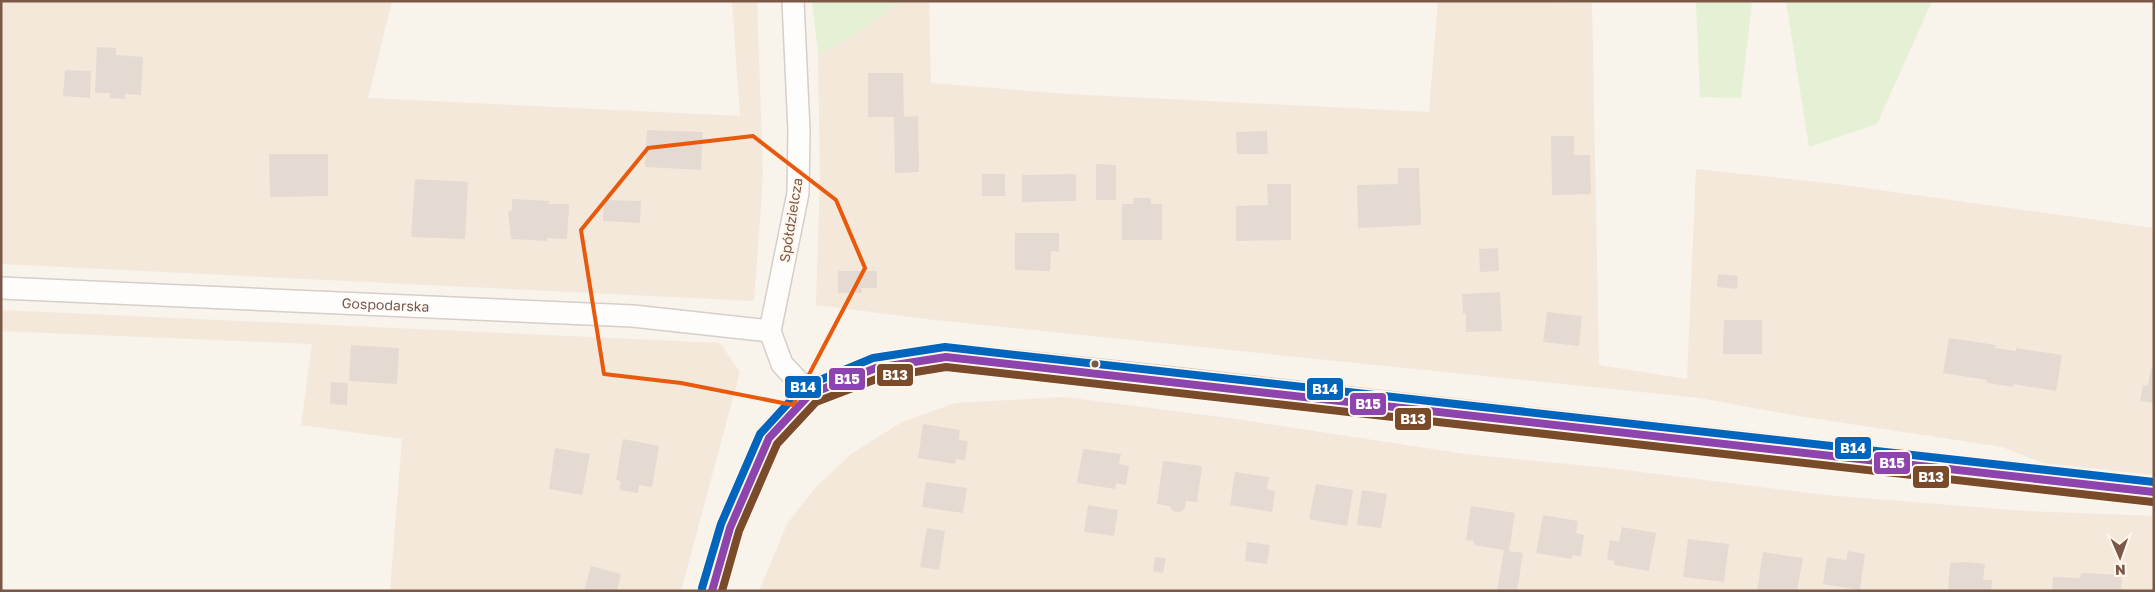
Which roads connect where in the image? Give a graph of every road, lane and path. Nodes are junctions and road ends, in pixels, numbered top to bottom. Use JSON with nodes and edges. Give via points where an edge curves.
{"nodes":[{"id":1,"x":793,"y":1,"type":"edge"},
{"id":2,"x":1,"y":288,"type":"edge"},
{"id":3,"x":770,"y":331,"type":"junction"},
{"id":4,"x":810,"y":394,"type":"junction"},
{"id":5,"x":2154,"y":492,"type":"edge"},
{"id":6,"x":712,"y":591,"type":"edge"}],
"edges":[{"from":1,"to":3,"type":"street","name":"Spółdzielcza","via":[[799,131],[798,193]]},
{"from":2,"to":3,"type":"street","name":"Gospodarska","via":[[633,316]]},
{"from":3,"to":4,"type":"street","via":[[782,364]]},
{"from":4,"to":5,"type":"street","via":[[876,368],[946,357]]},
{"from":4,"to":6,"type":"street","via":[[769,438],[730,528]]}]}
